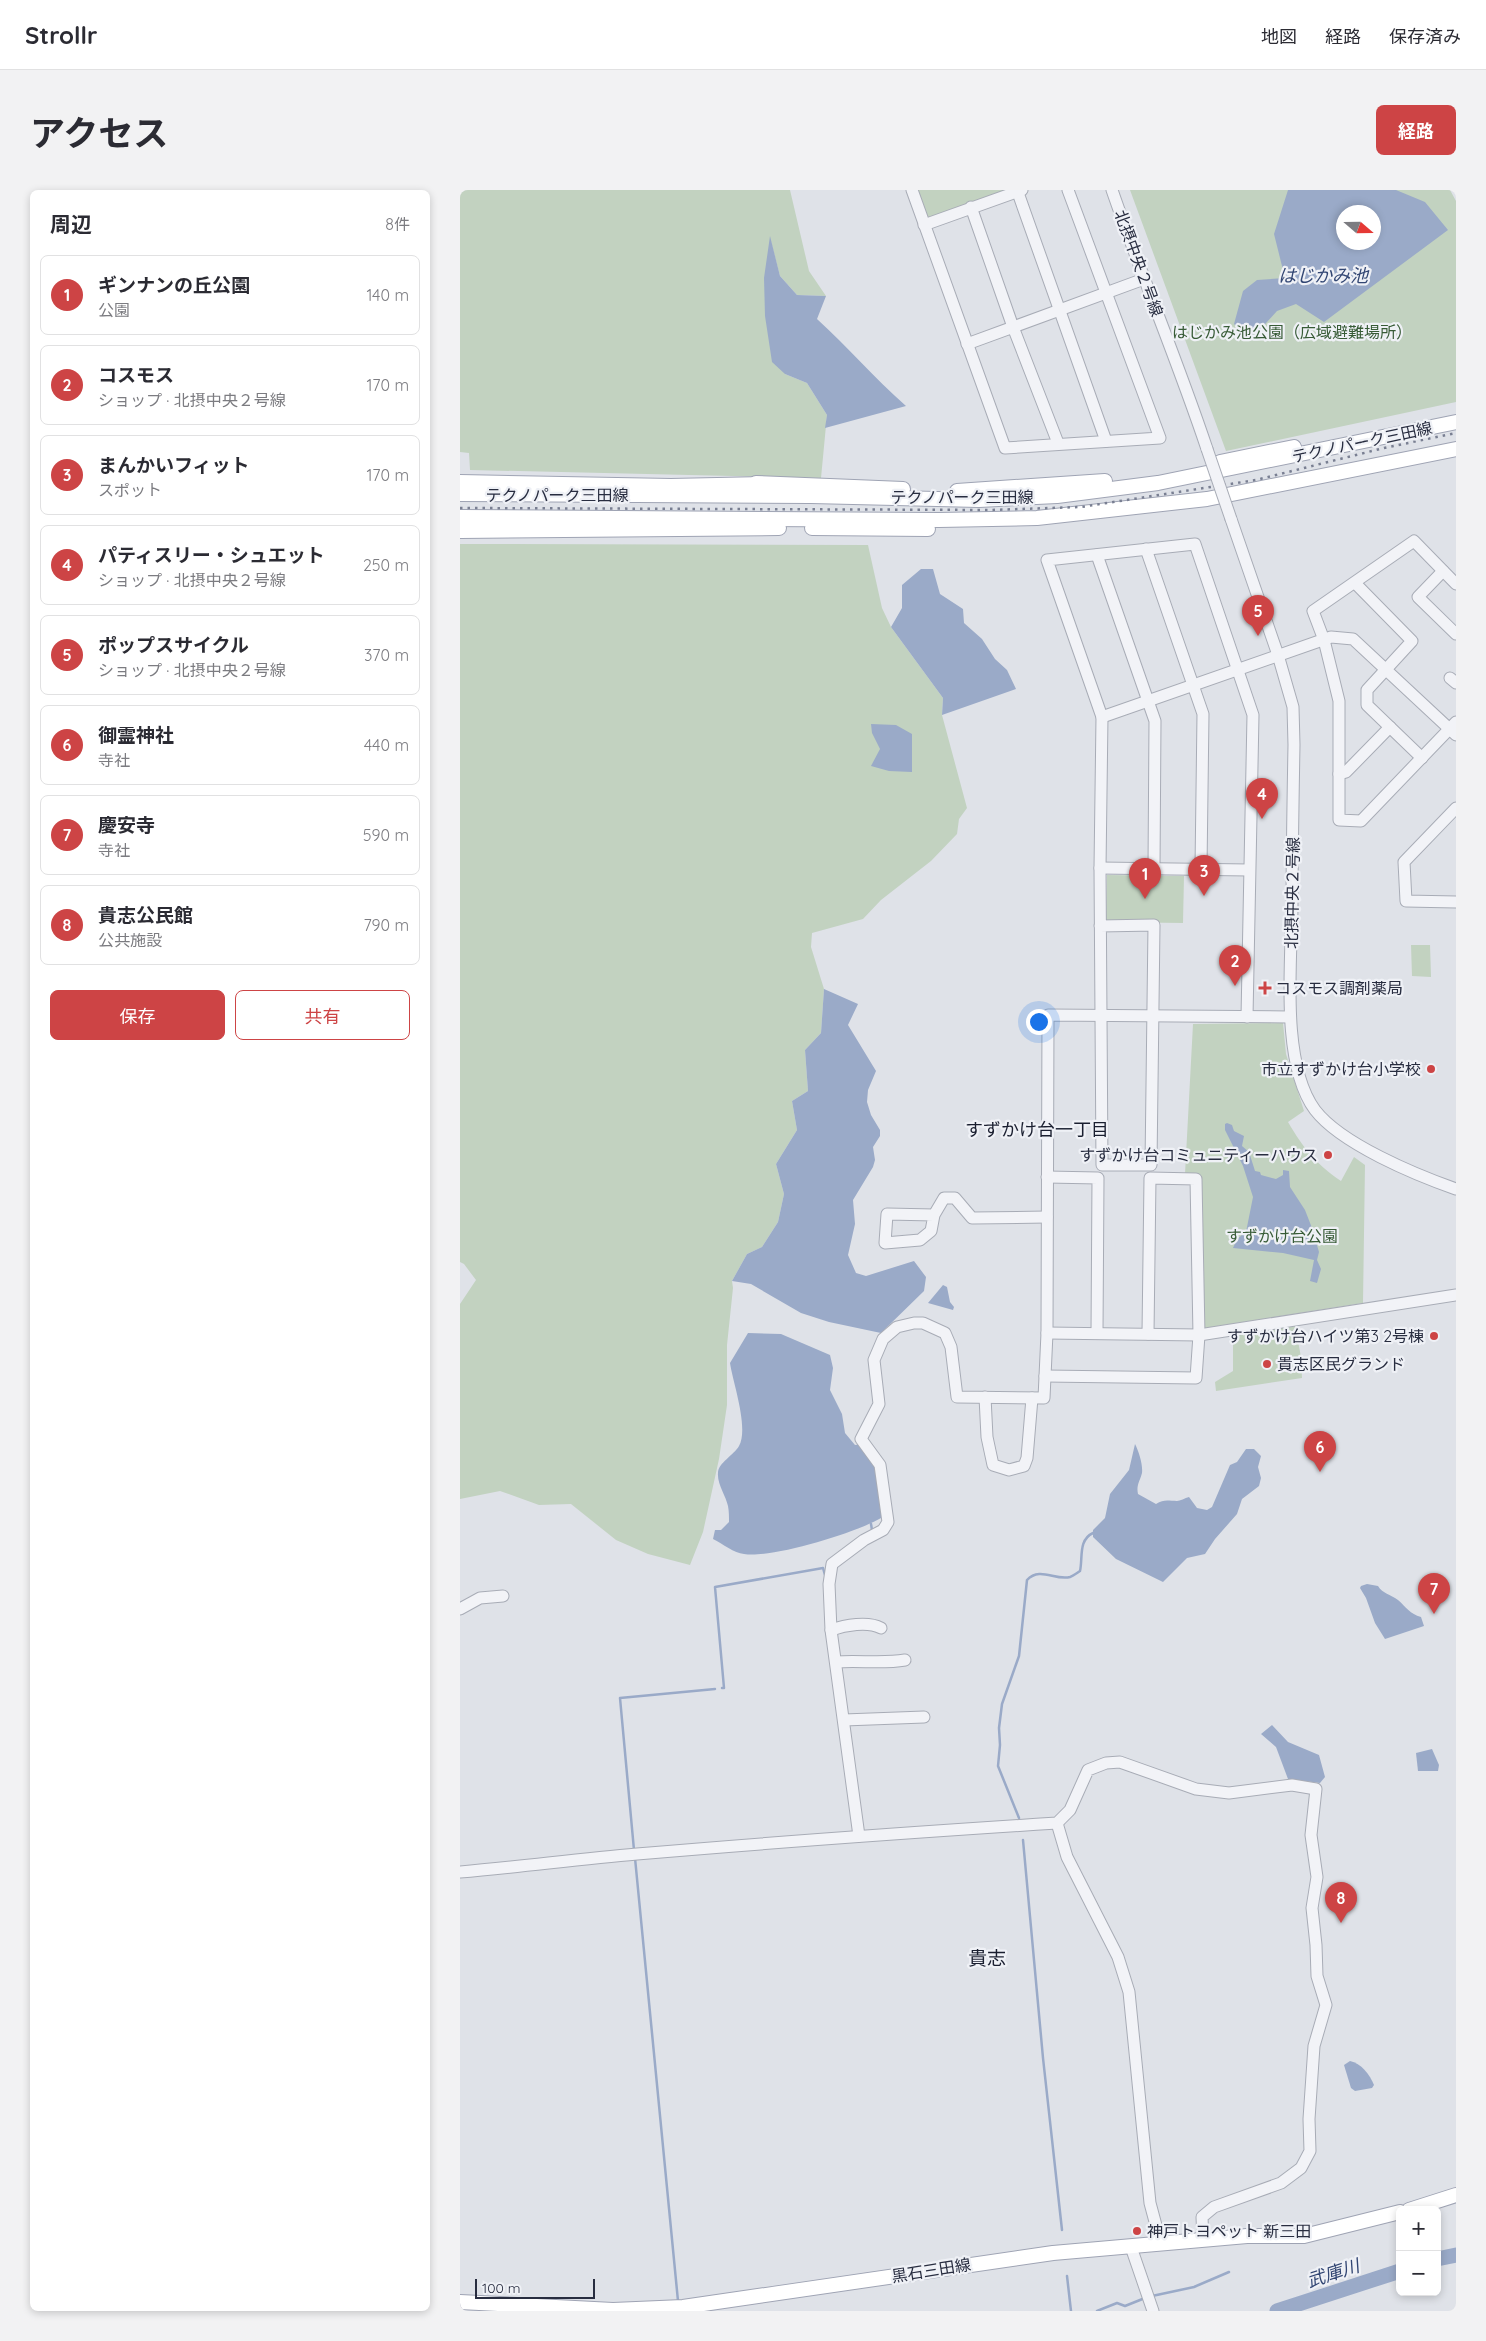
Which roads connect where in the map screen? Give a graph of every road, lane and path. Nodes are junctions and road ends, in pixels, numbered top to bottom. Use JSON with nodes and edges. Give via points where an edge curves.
{"nodes":[{"id":1,"x":912,"y":190,"type":"edge"},
{"id":2,"x":1019,"y":190,"type":"edge"},
{"id":3,"x":1068,"y":190,"type":"edge"},
{"id":4,"x":1112,"y":190,"type":"edge"},
{"id":5,"x":971,"y":208,"type":"junction"},
{"id":6,"x":924,"y":225,"type":"junction"},
{"id":7,"x":1144,"y":280,"type":"junction"},
{"id":8,"x":1108,"y":293,"type":"junction"},
{"id":9,"x":1059,"y":310,"type":"junction"},
{"id":10,"x":1013,"y":327,"type":"junction"},
{"id":11,"x":967,"y":344,"type":"junction"},
{"id":12,"x":1456,"y":412,"type":"edge"},
{"id":13,"x":1456,"y":422,"type":"edge"},
{"id":14,"x":1336,"y":439,"type":"junction"},
{"id":15,"x":1106,"y":441,"type":"junction"},
{"id":16,"x":1058,"y":443,"type":"junction"},
{"id":17,"x":1456,"y":449,"type":"edge"},
{"id":18,"x":1456,"y":455,"type":"edge"},
{"id":19,"x":1265,"y":463,"type":"junction"},
{"id":20,"x":1386,"y":463,"type":"junction"},
{"id":21,"x":460,"y":482,"type":"edge"},
{"id":22,"x":756,"y":483,"type":"junction"},
{"id":23,"x":460,"y":494,"type":"edge"},
{"id":24,"x":811,"y":496,"type":"junction"},
{"id":25,"x":460,"y":517,"type":"edge"},
{"id":26,"x":914,"y":520,"type":"junction"},
{"id":27,"x":802,"y":527,"type":"junction"},
{"id":28,"x":460,"y":531,"type":"edge"},
{"id":29,"x":1146,"y":549,"type":"junction"},
{"id":30,"x":1097,"y":555,"type":"junction"},
{"id":31,"x":1443,"y":571,"type":"junction"},
{"id":32,"x":1354,"y":583,"type":"junction"},
{"id":33,"x":1456,"y":584,"type":"edge"},
{"id":34,"x":1456,"y":634,"type":"edge"},
{"id":35,"x":1324,"y":640,"type":"junction"},
{"id":36,"x":1278,"y":655,"type":"junction"},
{"id":37,"x":1238,"y":669,"type":"junction"},
{"id":38,"x":1385,"y":669,"type":"junction"},
{"id":39,"x":1194,"y":685,"type":"junction"},
{"id":40,"x":1149,"y":700,"type":"junction"},
{"id":41,"x":1102,"y":717,"type":"junction"},
{"id":42,"x":1390,"y":727,"type":"junction"},
{"id":43,"x":1454,"y":729,"type":"edge"},
{"id":44,"x":1422,"y":758,"type":"junction"},
{"id":45,"x":1339,"y":774,"type":"junction"},
{"id":46,"x":1455,"y":810,"type":"edge"},
{"id":47,"x":1100,"y":868,"type":"junction"},
{"id":48,"x":1154,"y":869,"type":"junction"},
{"id":49,"x":1201,"y":870,"type":"junction"},
{"id":50,"x":1249,"y":870,"type":"junction"},
{"id":51,"x":1456,"y":902,"type":"edge"},
{"id":52,"x":1100,"y":926,"type":"junction"},
{"id":53,"x":1100,"y":1015,"type":"junction"},
{"id":54,"x":1154,"y":1016,"type":"junction"},
{"id":55,"x":1247,"y":1017,"type":"junction"},
{"id":56,"x":1289,"y":1018,"type":"junction"},
{"id":57,"x":1047,"y":1177,"type":"junction"},
{"id":58,"x":1456,"y":1189,"type":"edge"},
{"id":59,"x":934,"y":1215,"type":"junction"},
{"id":60,"x":1047,"y":1217,"type":"junction"},
{"id":61,"x":1456,"y":1295,"type":"edge"},
{"id":62,"x":1047,"y":1333,"type":"junction"},
{"id":63,"x":1098,"y":1333,"type":"junction"},
{"id":64,"x":1148,"y":1334,"type":"junction"},
{"id":65,"x":1199,"y":1335,"type":"junction"},
{"id":66,"x":1045,"y":1376,"type":"junction"},
{"id":67,"x":985,"y":1397,"type":"junction"},
{"id":68,"x":1032,"y":1398,"type":"junction"},
{"id":69,"x":503,"y":1596,"type":"dead end"},
{"id":70,"x":460,"y":1609,"type":"edge"},
{"id":71,"x":882,"y":1628,"type":"dead end"},
{"id":72,"x":831,"y":1630,"type":"junction"},
{"id":73,"x":905,"y":1660,"type":"dead end"},
{"id":74,"x":836,"y":1662,"type":"junction"},
{"id":75,"x":924,"y":1716,"type":"dead end"},
{"id":76,"x":844,"y":1720,"type":"junction"},
{"id":77,"x":1057,"y":1823,"type":"junction"},
{"id":78,"x":859,"y":1836,"type":"junction"},
{"id":79,"x":460,"y":1872,"type":"edge"},
{"id":80,"x":1456,"y":2195,"type":"edge"},
{"id":81,"x":1422,"y":2206,"type":"edge"},
{"id":82,"x":1396,"y":2213,"type":"edge"},
{"id":83,"x":1203,"y":2240,"type":"junction"},
{"id":84,"x":1161,"y":2244,"type":"junction"},
{"id":85,"x":1131,"y":2247,"type":"junction"},
{"id":86,"x":460,"y":2302,"type":"edge"},
{"id":87,"x":1153,"y":2311,"type":"edge"}],
"edges":[{"from":1,"to":6,"type":"street"},
{"from":2,"to":5,"type":"street"},
{"from":2,"to":9,"type":"street"},
{"from":3,"to":8,"type":"street"},
{"from":4,"to":7,"type":"street","name":"北摂中央２号線"},
{"from":5,"to":6,"type":"street"},
{"from":5,"to":10,"type":"street"},
{"from":6,"to":11,"type":"street"},
{"from":7,"to":8,"type":"street"},
{"from":7,"to":36,"type":"street","name":"北摂中央２号線","bridge":true,"via":[[1182,376]]},
{"from":8,"to":9,"type":"street"},
{"from":8,"to":15,"type":"street","via":[[1160,438]]},
{"from":9,"to":10,"type":"street"},
{"from":9,"to":15,"type":"street"},
{"from":10,"to":11,"type":"street"},
{"from":10,"to":16,"type":"street"},
{"from":11,"to":16,"type":"street","via":[[1005,448]]},
{"from":12,"to":14,"type":"main road"},
{"from":13,"to":19,"type":"main road","name":"テクノパーク三田線"},
{"from":14,"to":19,"type":"main road"},
{"from":14,"to":22,"type":"main road","via":[[1137,478],[1054,486],[952,491]]},
{"from":15,"to":16,"type":"street"},
{"from":17,"to":20,"type":"main road","name":"テクノパーク三田線"},
{"from":18,"to":20,"type":"main road"},
{"from":18,"to":27,"type":"main road","via":[[1211,505],[1121,517],[1014,527],[849,530]]},
{"from":19,"to":24,"type":"main road","name":"テクノパーク三田線","via":[[1158,483],[1057,496],[979,500]]},
{"from":20,"to":26,"type":"main road","name":"テクノパーク三田線","via":[[1207,499],[1036,518]]},
{"from":21,"to":22,"type":"main road","via":[[671,486]]},
{"from":22,"to":24,"type":"main road"},
{"from":23,"to":24,"type":"main road","name":"テクノパーク三田線"},
{"from":25,"to":26,"type":"main road","name":"テクノパーク三田線"},
{"from":26,"to":27,"type":"main road"},
{"from":27,"to":28,"type":"main road"},
{"from":29,"to":30,"type":"street"},
{"from":29,"to":37,"type":"street","via":[[1195,544]]},
{"from":29,"to":39,"type":"street"},
{"from":30,"to":40,"type":"street"},
{"from":30,"to":41,"type":"street","via":[[1047,560]]},
{"from":31,"to":32,"type":"street","via":[[1414,542]]},
{"from":31,"to":33,"type":"street"},
{"from":31,"to":34,"type":"street","via":[[1418,597]]},
{"from":32,"to":35,"type":"street","via":[[1314,611]]},
{"from":32,"to":38,"type":"street","via":[[1412,641]]},
{"from":35,"to":36,"type":"street"},
{"from":35,"to":38,"type":"street","via":[[1331,637],[1354,639]]},
{"from":35,"to":45,"type":"street","via":[[1339,701]]},
{"from":36,"to":37,"type":"street"},
{"from":36,"to":56,"type":"street","name":"北摂中央２号線","via":[[1293,707]]},
{"from":37,"to":39,"type":"street"},
{"from":37,"to":50,"type":"street","via":[[1252,715]]},
{"from":38,"to":42,"type":"street","via":[[1367,690],[1367,705]]},
{"from":38,"to":43,"type":"street"},
{"from":39,"to":40,"type":"street"},
{"from":39,"to":49,"type":"street","via":[[1203,714]]},
{"from":40,"to":41,"type":"street"},
{"from":40,"to":48,"type":"street","via":[[1155,721]]},
{"from":41,"to":47,"type":"street"},
{"from":42,"to":44,"type":"street"},
{"from":42,"to":45,"type":"street","via":[[1346,772]]},
{"from":43,"to":44,"type":"street"},
{"from":44,"to":45,"type":"street","via":[[1361,821],[1339,820]]},
{"from":46,"to":51,"type":"street","via":[[1404,865],[1406,901]]},
{"from":47,"to":48,"type":"street"},
{"from":47,"to":52,"type":"street"},
{"from":48,"to":49,"type":"street"},
{"from":49,"to":50,"type":"street"},
{"from":50,"to":55,"type":"street"},
{"from":52,"to":53,"type":"street"},
{"from":52,"to":54,"type":"street","via":[[1154,925]]},
{"from":53,"to":54,"type":"street"},
{"from":53,"to":54,"type":"street","via":[[1102,1165],[1151,1165]]},
{"from":53,"to":57,"type":"street","via":[[1048,1016]]},
{"from":54,"to":55,"type":"street"},
{"from":55,"to":56,"type":"street"},
{"from":56,"to":58,"type":"street","name":"北摂中央２号線","via":[[1300,1080],[1315,1110],[1346,1137],[1417,1176]]},
{"from":57,"to":60,"type":"street"},
{"from":57,"to":63,"type":"street","via":[[1098,1178]]},
{"from":59,"to":59,"type":"street","via":[[887,1214],[885,1244],[920,1240],[931,1231]]},
{"from":59,"to":60,"type":"street","via":[[944,1198],[954,1198],[972,1218]]},
{"from":60,"to":62,"type":"street"},
{"from":61,"to":65,"type":"street"},
{"from":62,"to":63,"type":"street"},
{"from":62,"to":66,"type":"street"},
{"from":63,"to":64,"type":"street"},
{"from":64,"to":65,"type":"street"},
{"from":64,"to":65,"type":"street","via":[[1150,1178],[1173,1178],[1196,1179]]},
{"from":65,"to":66,"type":"street","via":[[1196,1378]]},
{"from":66,"to":68,"type":"street","via":[[1044,1398]]},
{"from":67,"to":68,"type":"street"},
{"from":67,"to":68,"type":"street","via":[[987,1437],[994,1464],[1009,1470],[1024,1466],[1027,1458]]},
{"from":67,"to":72,"type":"street","via":[[957,1397],[951,1347],[945,1332],[923,1323],[914,1323],[897,1327],[883,1339],[874,1360],[879,1404],[860,1439],[880,1465],[888,1522],[883,1530],[832,1564],[829,1584]]},
{"from":69,"to":70,"type":"street","via":[[480,1598]]},
{"from":71,"to":72,"type":"street","via":[[876,1625],[850,1626]]},
{"from":72,"to":74,"type":"street"},
{"from":73,"to":74,"type":"street","via":[[890,1663]]},
{"from":74,"to":76,"type":"street"},
{"from":75,"to":76,"type":"street"},
{"from":76,"to":78,"type":"street"},
{"from":77,"to":78,"type":"street"},
{"from":77,"to":83,"type":"street","via":[[1070,1810],[1088,1770],[1106,1763],[1120,1762],[1196,1788],[1229,1793],[1292,1785],[1316,1789],[1311,1835],[1317,1877],[1312,1908],[1316,1976],[1326,2005],[1314,2046],[1310,2151],[1301,2168],[1281,2184],[1214,2207],[1202,2217]]},
{"from":77,"to":84,"type":"street","via":[[1067,1857],[1118,1957],[1129,1992],[1150,2203]]},
{"from":78,"to":79,"type":"street"},
{"from":80,"to":81,"type":"main road"},
{"from":82,"to":83,"type":"main road","name":"黒石三田線","via":[[1304,2236]]},
{"from":83,"to":84,"type":"main road","name":"黒石三田線"},
{"from":84,"to":85,"type":"main road","name":"黒石三田線"},
{"from":85,"to":86,"type":"main road","name":"黒石三田線","via":[[977,2263],[683,2307],[613,2310]]},
{"from":85,"to":87,"type":"street"}]}
